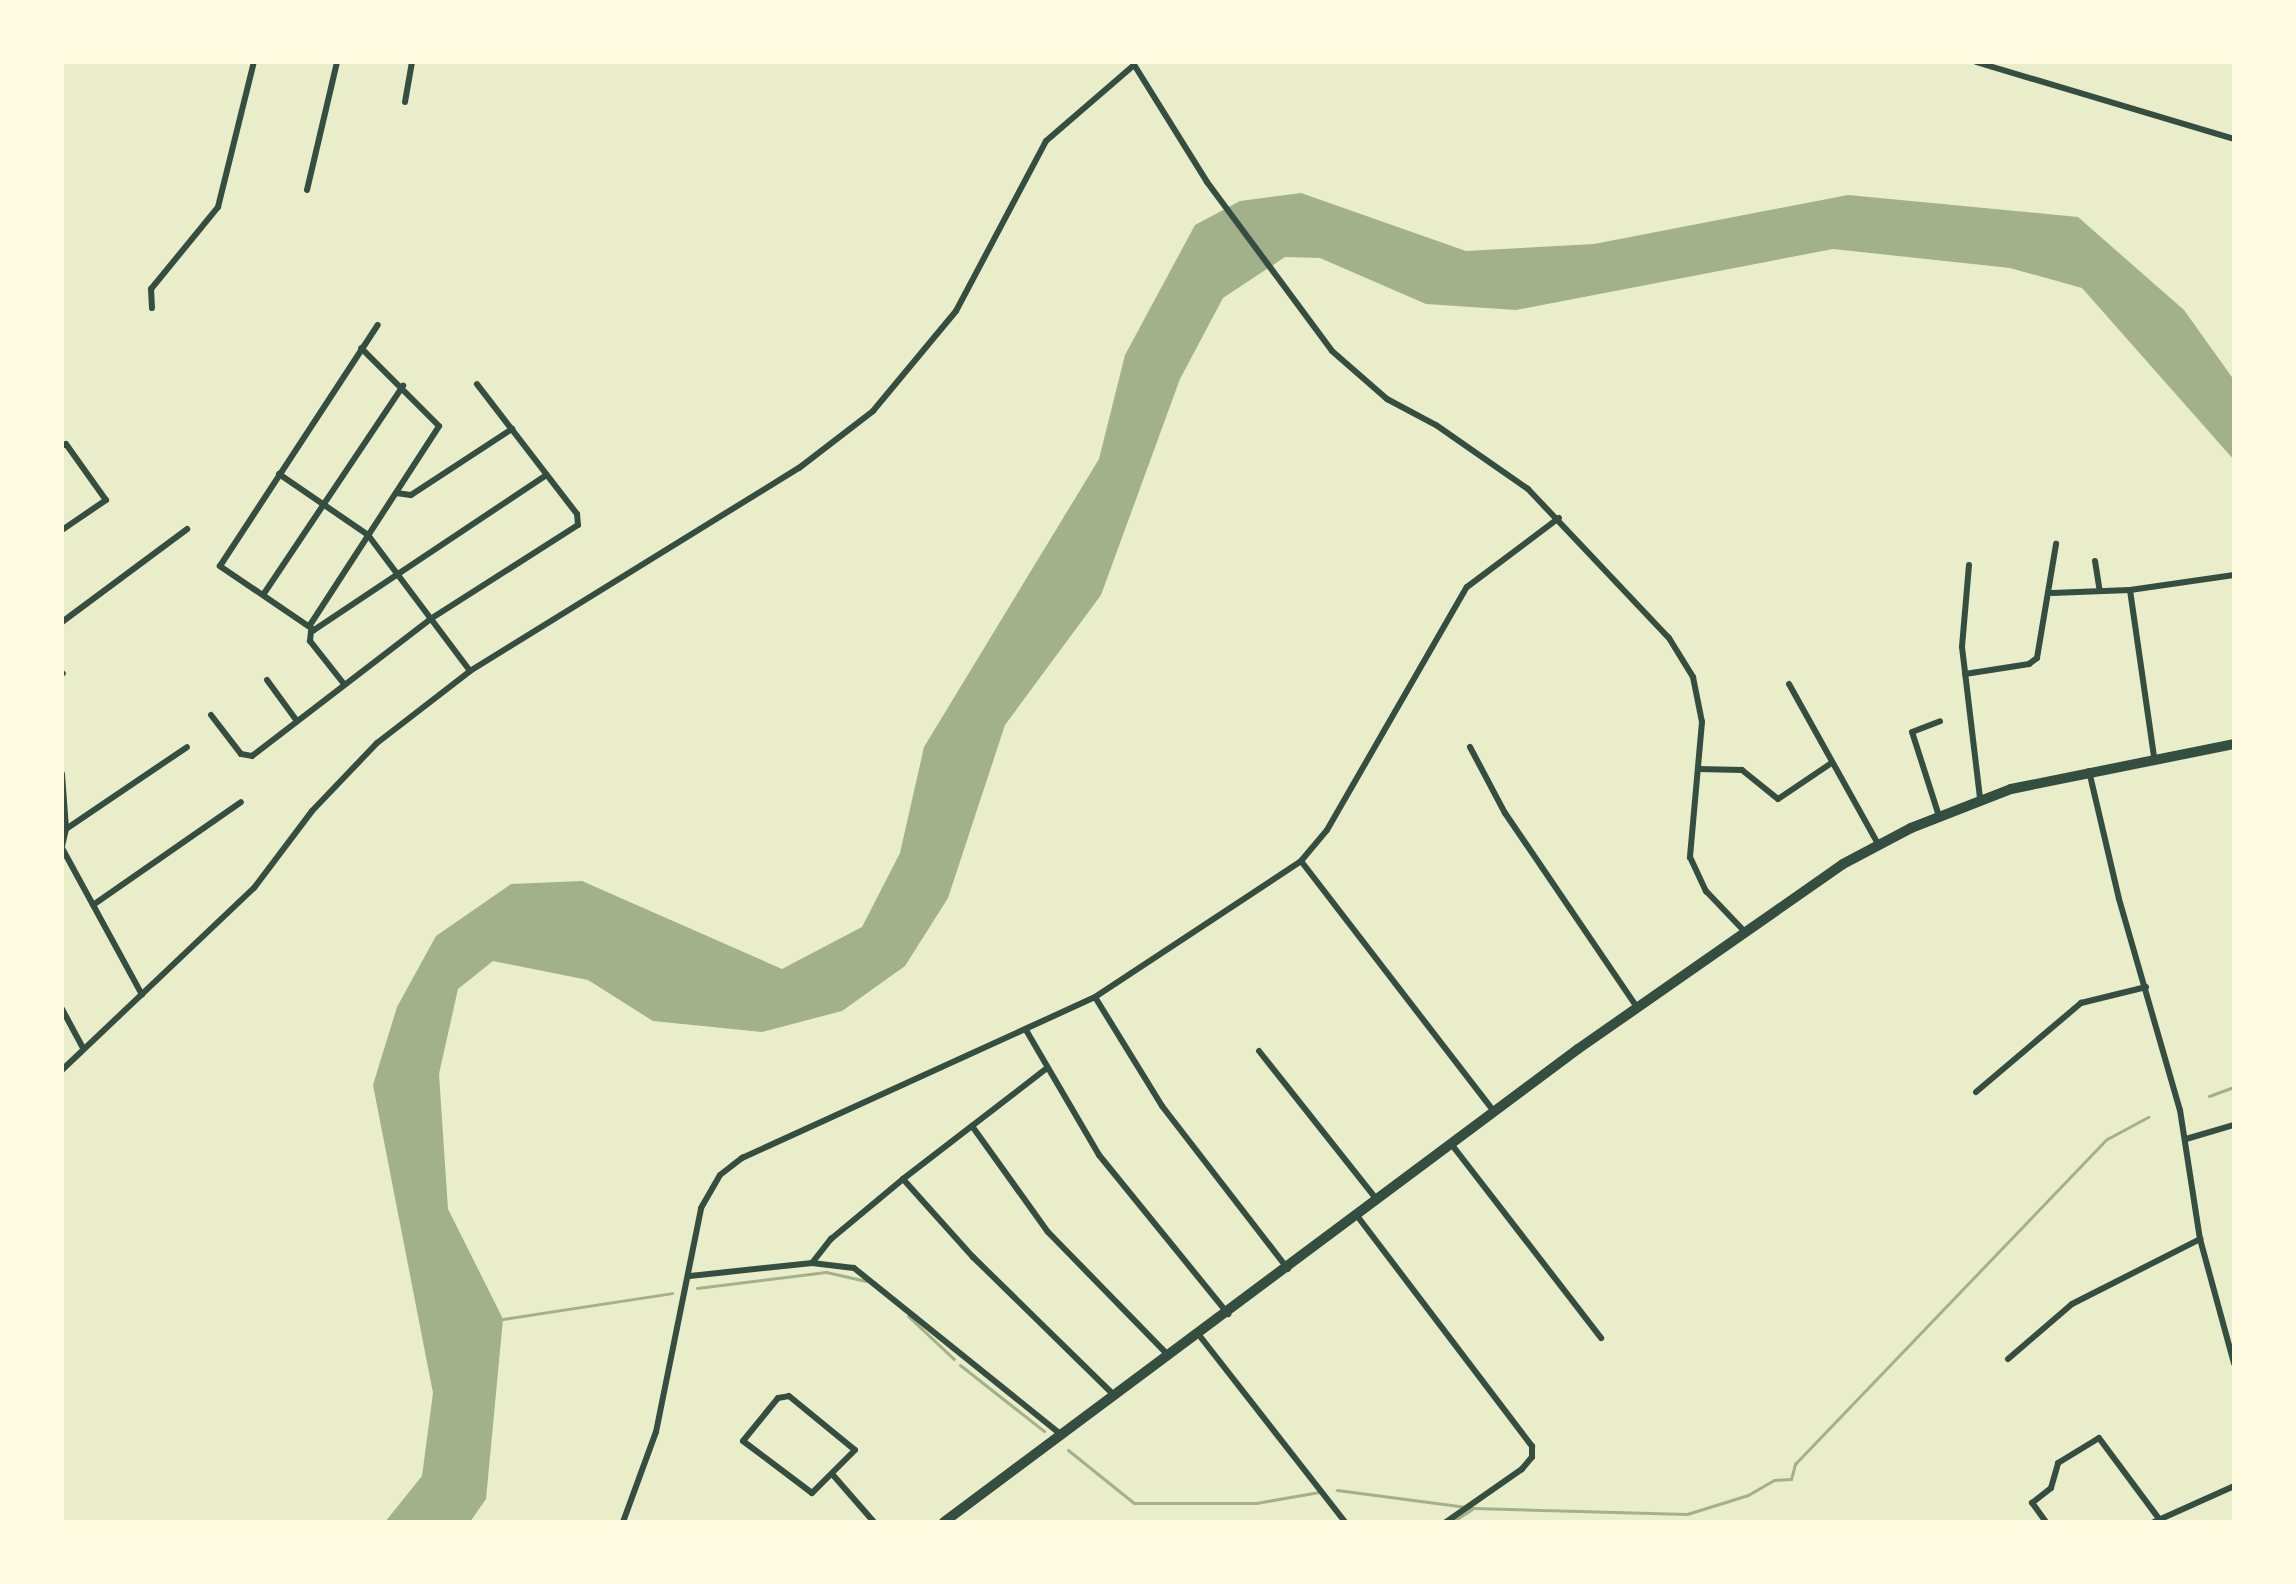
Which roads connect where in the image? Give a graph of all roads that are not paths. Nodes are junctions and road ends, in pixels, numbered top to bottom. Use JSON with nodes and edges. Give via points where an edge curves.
{"nodes":[{"id":1,"x":254,"y":62,"type":"edge"},
{"id":2,"x":337,"y":62,"type":"edge"},
{"id":3,"x":412,"y":62,"type":"edge"},
{"id":4,"x":1976,"y":62,"type":"edge"},
{"id":5,"x":1134,"y":64,"type":"edge"},
{"id":6,"x":405,"y":102,"type":"dead end"},
{"id":7,"x":2234,"y":139,"type":"edge"},
{"id":8,"x":307,"y":190,"type":"dead end"},
{"id":9,"x":152,"y":308,"type":"dead end"},
{"id":10,"x":378,"y":325,"type":"dead end"},
{"id":11,"x":361,"y":348,"type":"junction"},
{"id":12,"x":477,"y":384,"type":"dead end"},
{"id":13,"x":403,"y":386,"type":"junction"},
{"id":14,"x":512,"y":429,"type":"junction"},
{"id":15,"x":62,"y":446,"type":"edge"},
{"id":16,"x":279,"y":474,"type":"junction"},
{"id":17,"x":546,"y":475,"type":"junction"},
{"id":18,"x":396,"y":493,"type":"junction"},
{"id":19,"x":322,"y":501,"type":"junction"},
{"id":20,"x":1559,"y":518,"type":"junction"},
{"id":21,"x":187,"y":529,"type":"dead end"},
{"id":22,"x":62,"y":530,"type":"edge"},
{"id":23,"x":368,"y":535,"type":"junction"},
{"id":24,"x":2056,"y":544,"type":"dead end"},
{"id":25,"x":2095,"y":561,"type":"dead end"},
{"id":26,"x":1969,"y":565,"type":"dead end"},
{"id":27,"x":397,"y":570,"type":"junction"},
{"id":28,"x":2234,"y":575,"type":"edge"},
{"id":29,"x":2130,"y":590,"type":"junction"},
{"id":30,"x":2100,"y":591,"type":"junction"},
{"id":31,"x":2052,"y":593,"type":"junction"},
{"id":32,"x":263,"y":595,"type":"junction"},
{"id":33,"x":432,"y":618,"type":"junction"},
{"id":34,"x":62,"y":622,"type":"edge"},
{"id":35,"x":312,"y":627,"type":"junction"},
{"id":36,"x":470,"y":671,"type":"junction"},
{"id":37,"x":1965,"y":674,"type":"junction"},
{"id":38,"x":267,"y":680,"type":"dead end"},
{"id":39,"x":344,"y":684,"type":"junction"},
{"id":40,"x":1789,"y":684,"type":"dead end"},
{"id":41,"x":211,"y":715,"type":"dead end"},
{"id":42,"x":297,"y":721,"type":"junction"},
{"id":43,"x":1940,"y":721,"type":"dead end"},
{"id":44,"x":2234,"y":744,"type":"edge"},
{"id":45,"x":187,"y":747,"type":"dead end"},
{"id":46,"x":1470,"y":747,"type":"dead end"},
{"id":47,"x":2154,"y":757,"type":"junction"},
{"id":48,"x":1830,"y":764,"type":"junction"},
{"id":49,"x":1698,"y":769,"type":"junction"},
{"id":50,"x":2089,"y":771,"type":"junction"},
{"id":51,"x":62,"y":774,"type":"edge"},
{"id":52,"x":1980,"y":799,"type":"junction"},
{"id":53,"x":241,"y":802,"type":"dead end"},
{"id":54,"x":1939,"y":816,"type":"junction"},
{"id":55,"x":66,"y":829,"type":"junction"},
{"id":56,"x":1878,"y":844,"type":"junction"},
{"id":57,"x":62,"y":848,"type":"edge"},
{"id":58,"x":1301,"y":861,"type":"junction"},
{"id":59,"x":93,"y":905,"type":"junction"},
{"id":60,"x":1746,"y":933,"type":"junction"},
{"id":61,"x":2146,"y":987,"type":"junction"},
{"id":62,"x":142,"y":995,"type":"junction"},
{"id":63,"x":1095,"y":997,"type":"junction"},
{"id":64,"x":1637,"y":1007,"type":"junction"},
{"id":65,"x":62,"y":1009,"type":"edge"},
{"id":66,"x":1026,"y":1030,"type":"junction"},
{"id":67,"x":83,"y":1048,"type":"junction"},
{"id":68,"x":1259,"y":1051,"type":"dead end"},
{"id":69,"x":1046,"y":1069,"type":"junction"},
{"id":70,"x":62,"y":1070,"type":"edge"},
{"id":71,"x":1976,"y":1092,"type":"dead end"},
{"id":72,"x":1495,"y":1113,"type":"junction"},
{"id":73,"x":2234,"y":1125,"type":"edge"},
{"id":74,"x":972,"y":1126,"type":"junction"},
{"id":75,"x":2186,"y":1139,"type":"junction"},
{"id":76,"x":1452,"y":1145,"type":"junction"},
{"id":77,"x":903,"y":1179,"type":"junction"},
{"id":78,"x":1378,"y":1201,"type":"junction"},
{"id":79,"x":1358,"y":1217,"type":"junction"},
{"id":80,"x":2200,"y":1239,"type":"junction"},
{"id":81,"x":812,"y":1263,"type":"junction"},
{"id":82,"x":1288,"y":1269,"type":"junction"},
{"id":83,"x":690,"y":1276,"type":"junction"},
{"id":84,"x":1228,"y":1314,"type":"junction"},
{"id":85,"x":1199,"y":1335,"type":"junction"},
{"id":86,"x":1601,"y":1338,"type":"dead end"},
{"id":87,"x":1170,"y":1358,"type":"junction"},
{"id":88,"x":2008,"y":1359,"type":"dead end"},
{"id":89,"x":2234,"y":1363,"type":"edge"},
{"id":90,"x":1115,"y":1397,"type":"junction"},
{"id":91,"x":1062,"y":1435,"type":"junction"},
{"id":92,"x":833,"y":1475,"type":"junction"},
{"id":93,"x":2234,"y":1486,"type":"edge"},
{"id":94,"x":2157,"y":1521,"type":"edge"},
{"id":95,"x":623,"y":1522,"type":"edge"},
{"id":96,"x":874,"y":1522,"type":"edge"},
{"id":97,"x":944,"y":1522,"type":"edge"},
{"id":98,"x":1345,"y":1522,"type":"edge"},
{"id":99,"x":1446,"y":1522,"type":"edge"},
{"id":100,"x":2046,"y":1522,"type":"edge"}],
"edges":[{"from":1,"to":9,"type":"street","via":[[218,207],[151,289]]},
{"from":2,"to":8,"type":"street"},
{"from":3,"to":6,"type":"street"},
{"from":4,"to":7,"type":"street"},
{"from":5,"to":20,"type":"street","via":[[1219,200],[1316,332],[1364,382],[1494,464]]},
{"from":5,"to":36,"type":"street","via":[[1046,141],[956,311],[930,348],[854,428],[751,499]]},
{"from":10,"to":11,"type":"street"},
{"from":11,"to":13,"type":"street"},
{"from":11,"to":16,"type":"street"},
{"from":12,"to":14,"type":"street"},
{"from":13,"to":18,"type":"street","via":[[439,426]]},
{"from":13,"to":19,"type":"street"},
{"from":14,"to":17,"type":"street"},
{"from":14,"to":18,"type":"street","via":[[411,495]]},
{"from":15,"to":22,"type":"street","via":[[66,444],[106,500]]},
{"from":16,"to":19,"type":"street"},
{"from":16,"to":32,"type":"street","via":[[220,566]]},
{"from":17,"to":27,"type":"street"},
{"from":17,"to":33,"type":"street","via":[[577,514],[578,525]]},
{"from":18,"to":23,"type":"street"},
{"from":19,"to":23,"type":"street"},
{"from":19,"to":32,"type":"street"},
{"from":20,"to":49,"type":"street","via":[[1684,659],[1702,722]]},
{"from":20,"to":58,"type":"street","via":[[1467,587],[1335,818]]},
{"from":21,"to":34,"type":"street"},
{"from":23,"to":27,"type":"street"},
{"from":23,"to":35,"type":"street"},
{"from":24,"to":31,"type":"street"},
{"from":25,"to":30,"type":"street"},
{"from":26,"to":37,"type":"street"},
{"from":27,"to":33,"type":"street"},
{"from":27,"to":35,"type":"street"},
{"from":28,"to":29,"type":"street"},
{"from":29,"to":30,"type":"street"},
{"from":29,"to":47,"type":"street"},
{"from":30,"to":31,"type":"street"},
{"from":31,"to":37,"type":"street","via":[[2034,661]]},
{"from":32,"to":35,"type":"street"},
{"from":33,"to":36,"type":"street"},
{"from":33,"to":39,"type":"street"},
{"from":35,"to":39,"type":"street","via":[[310,641]]},
{"from":36,"to":62,"type":"street","via":[[344,775],[254,888]]},
{"from":37,"to":52,"type":"street"},
{"from":38,"to":42,"type":"street"},
{"from":39,"to":42,"type":"street"},
{"from":40,"to":48,"type":"street"},
{"from":41,"to":42,"type":"street","via":[[246,757]]},
{"from":43,"to":54,"type":"street","via":[[1912,732]]},
{"from":44,"to":47,"type":"main road"},
{"from":45,"to":55,"type":"street"},
{"from":46,"to":64,"type":"street","via":[[1505,813]]},
{"from":47,"to":50,"type":"main road"},
{"from":48,"to":49,"type":"street","via":[[1778,799],[1742,770]]},
{"from":48,"to":56,"type":"street"},
{"from":49,"to":60,"type":"street","via":[[1690,857],[1706,891]]},
{"from":50,"to":52,"type":"main road"},
{"from":50,"to":61,"type":"street"},
{"from":51,"to":55,"type":"street"},
{"from":52,"to":54,"type":"main road"},
{"from":53,"to":59,"type":"street"},
{"from":54,"to":56,"type":"main road"},
{"from":55,"to":57,"type":"street"},
{"from":56,"to":60,"type":"main road"},
{"from":57,"to":59,"type":"street"},
{"from":58,"to":63,"type":"street"},
{"from":58,"to":72,"type":"street"},
{"from":59,"to":62,"type":"street"},
{"from":60,"to":64,"type":"main road"},
{"from":61,"to":71,"type":"street","via":[[2094,997],[2070,1010]]},
{"from":61,"to":75,"type":"street"},
{"from":62,"to":67,"type":"street"},
{"from":63,"to":66,"type":"street"},
{"from":63,"to":82,"type":"street","via":[[1162,1106]]},
{"from":64,"to":72,"type":"main road"},
{"from":65,"to":67,"type":"street"},
{"from":66,"to":69,"type":"street"},
{"from":66,"to":83,"type":"street","via":[[732,1164],[709,1189],[701,1208]]},
{"from":67,"to":70,"type":"street"},
{"from":68,"to":78,"type":"street"},
{"from":69,"to":74,"type":"street"},
{"from":69,"to":84,"type":"street","via":[[1099,1155]]},
{"from":72,"to":76,"type":"main road"},
{"from":73,"to":75,"type":"street"},
{"from":74,"to":77,"type":"street"},
{"from":74,"to":87,"type":"street","via":[[1048,1232]]},
{"from":75,"to":80,"type":"street"},
{"from":76,"to":78,"type":"main road"},
{"from":76,"to":86,"type":"street"},
{"from":77,"to":81,"type":"street","via":[[831,1239]]},
{"from":77,"to":90,"type":"street","via":[[973,1257]]},
{"from":78,"to":79,"type":"main road"},
{"from":79,"to":82,"type":"main road"},
{"from":79,"to":99,"type":"street","via":[[1532,1446],[1532,1457],[1522,1469]]},
{"from":80,"to":88,"type":"street","via":[[2072,1304]]},
{"from":80,"to":89,"type":"street"},
{"from":81,"to":83,"type":"street"},
{"from":81,"to":91,"type":"street","via":[[854,1268],[872,1279]]},
{"from":82,"to":84,"type":"main road"},
{"from":83,"to":95,"type":"street","via":[[656,1432]]},
{"from":84,"to":85,"type":"main road"},
{"from":85,"to":87,"type":"main road"},
{"from":85,"to":98,"type":"street"},
{"from":87,"to":90,"type":"main road"},
{"from":90,"to":91,"type":"main road"},
{"from":91,"to":97,"type":"main road"},
{"from":92,"to":92,"type":"street","via":[[816,1491],[806,1492],[745,1445],[744,1436],[778,1398],[789,1396],[854,1448]]},
{"from":92,"to":96,"type":"street"},
{"from":93,"to":94,"type":"street"},
{"from":94,"to":100,"type":"street","via":[[2099,1438],[2058,1463],[2051,1488],[2032,1503]]}]}
